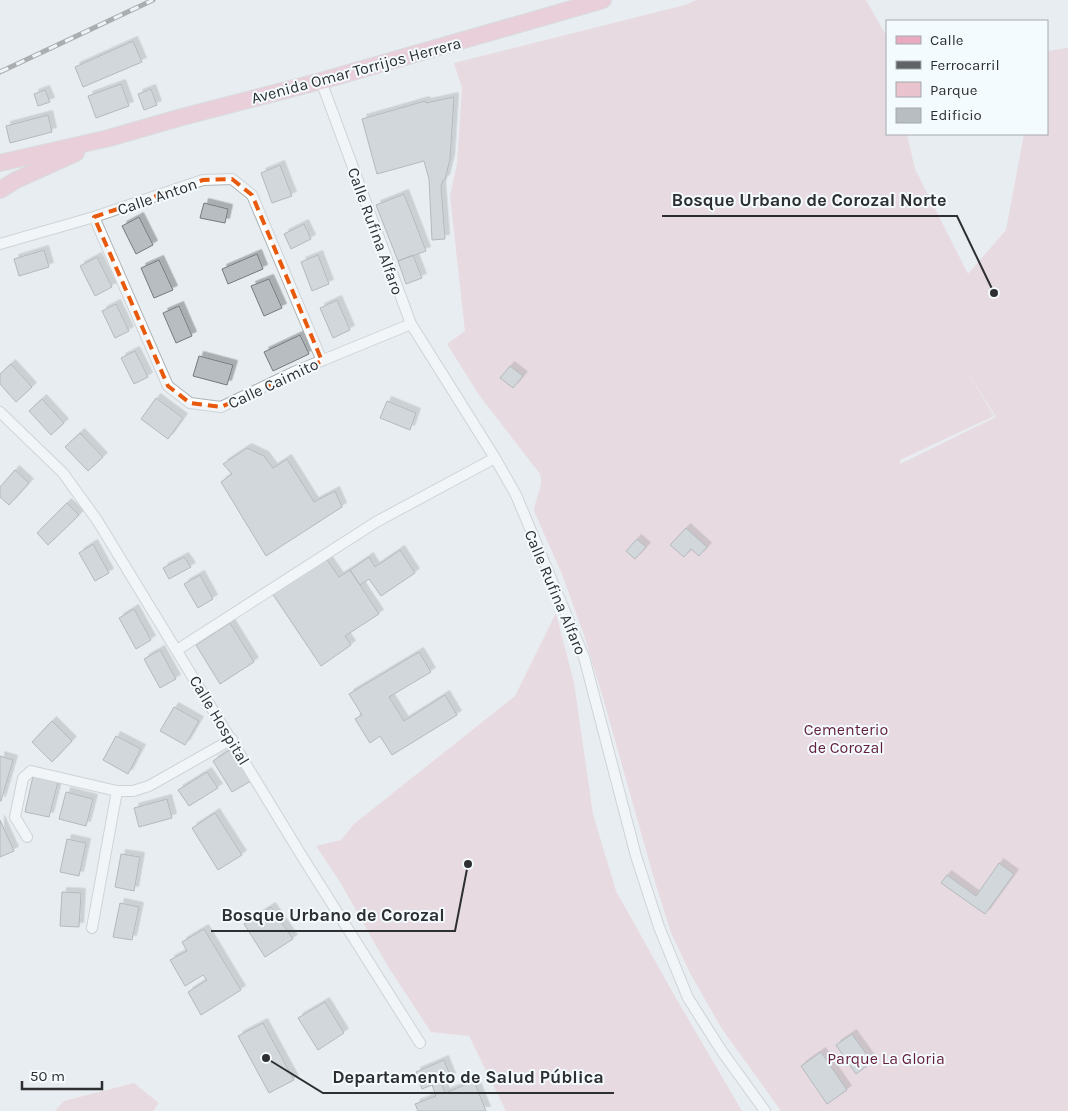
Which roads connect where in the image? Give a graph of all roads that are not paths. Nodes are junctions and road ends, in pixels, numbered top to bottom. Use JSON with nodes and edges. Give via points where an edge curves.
{"nodes":[{"id":1,"x":603,"y":0,"type":"edge"},
{"id":2,"x":321,"y":81,"type":"junction"},
{"id":3,"x":108,"y":138,"type":"junction"},
{"id":4,"x":0,"y":162,"type":"edge"},
{"id":5,"x":0,"y":190,"type":"edge"},
{"id":6,"x":94,"y":218,"type":"junction"},
{"id":7,"x":0,"y":244,"type":"edge"},
{"id":8,"x":411,"y":324,"type":"junction"},
{"id":9,"x":322,"y":361,"type":"junction"},
{"id":10,"x":0,"y":412,"type":"edge"},
{"id":11,"x":494,"y":458,"type":"junction"},
{"id":12,"x":177,"y":650,"type":"junction"},
{"id":13,"x":232,"y":739,"type":"junction"},
{"id":14,"x":117,"y":791,"type":"junction"},
{"id":15,"x":27,"y":837,"type":"dead end"},
{"id":16,"x":92,"y":928,"type":"dead end"},
{"id":17,"x":420,"y":1042,"type":"dead end"},
{"id":18,"x":765,"y":1111,"type":"edge"}],
"edges":[{"from":1,"to":2,"type":"main road","name":"Avenida Omar Torrijos Herrera"},
{"from":2,"to":3,"type":"main road","name":"Avenida Omar Torrijos Herrera"},
{"from":2,"to":8,"type":"street","name":"Calle Rufina Alfaro"},
{"from":3,"to":4,"type":"main road","name":"Avenida Omar Torrijos Herrera"},
{"from":3,"to":5,"type":"main road","name":"Avenida Omar Torrijos Herrera"},
{"from":6,"to":7,"type":"street","name":"Calle Anton"},
{"from":6,"to":9,"type":"street","name":"Calle Anton","via":[[203,180],[232,179],[252,195]]},
{"from":6,"to":9,"type":"street","name":"Calle Caimito","via":[[168,386],[190,403],[221,407]]},
{"from":8,"to":9,"type":"street","name":"Calle Caimito"},
{"from":8,"to":11,"type":"street","name":"Calle Rufina Alfaro"},
{"from":10,"to":12,"type":"street","name":"Calle Hospital","via":[[63,474],[97,520]]},
{"from":11,"to":12,"type":"street","via":[[376,522]]},
{"from":11,"to":18,"type":"street","name":"Calle Rufina Alfaro","via":[[516,495],[584,657],[636,856],[659,927],[688,998]]},
{"from":12,"to":13,"type":"street","name":"Calle Hospital"},
{"from":13,"to":14,"type":"street","via":[[149,786]]},
{"from":13,"to":17,"type":"street","name":"Calle Hospital"},
{"from":14,"to":15,"type":"street","via":[[31,771],[23,778],[15,817]]},
{"from":14,"to":16,"type":"street"}]}
